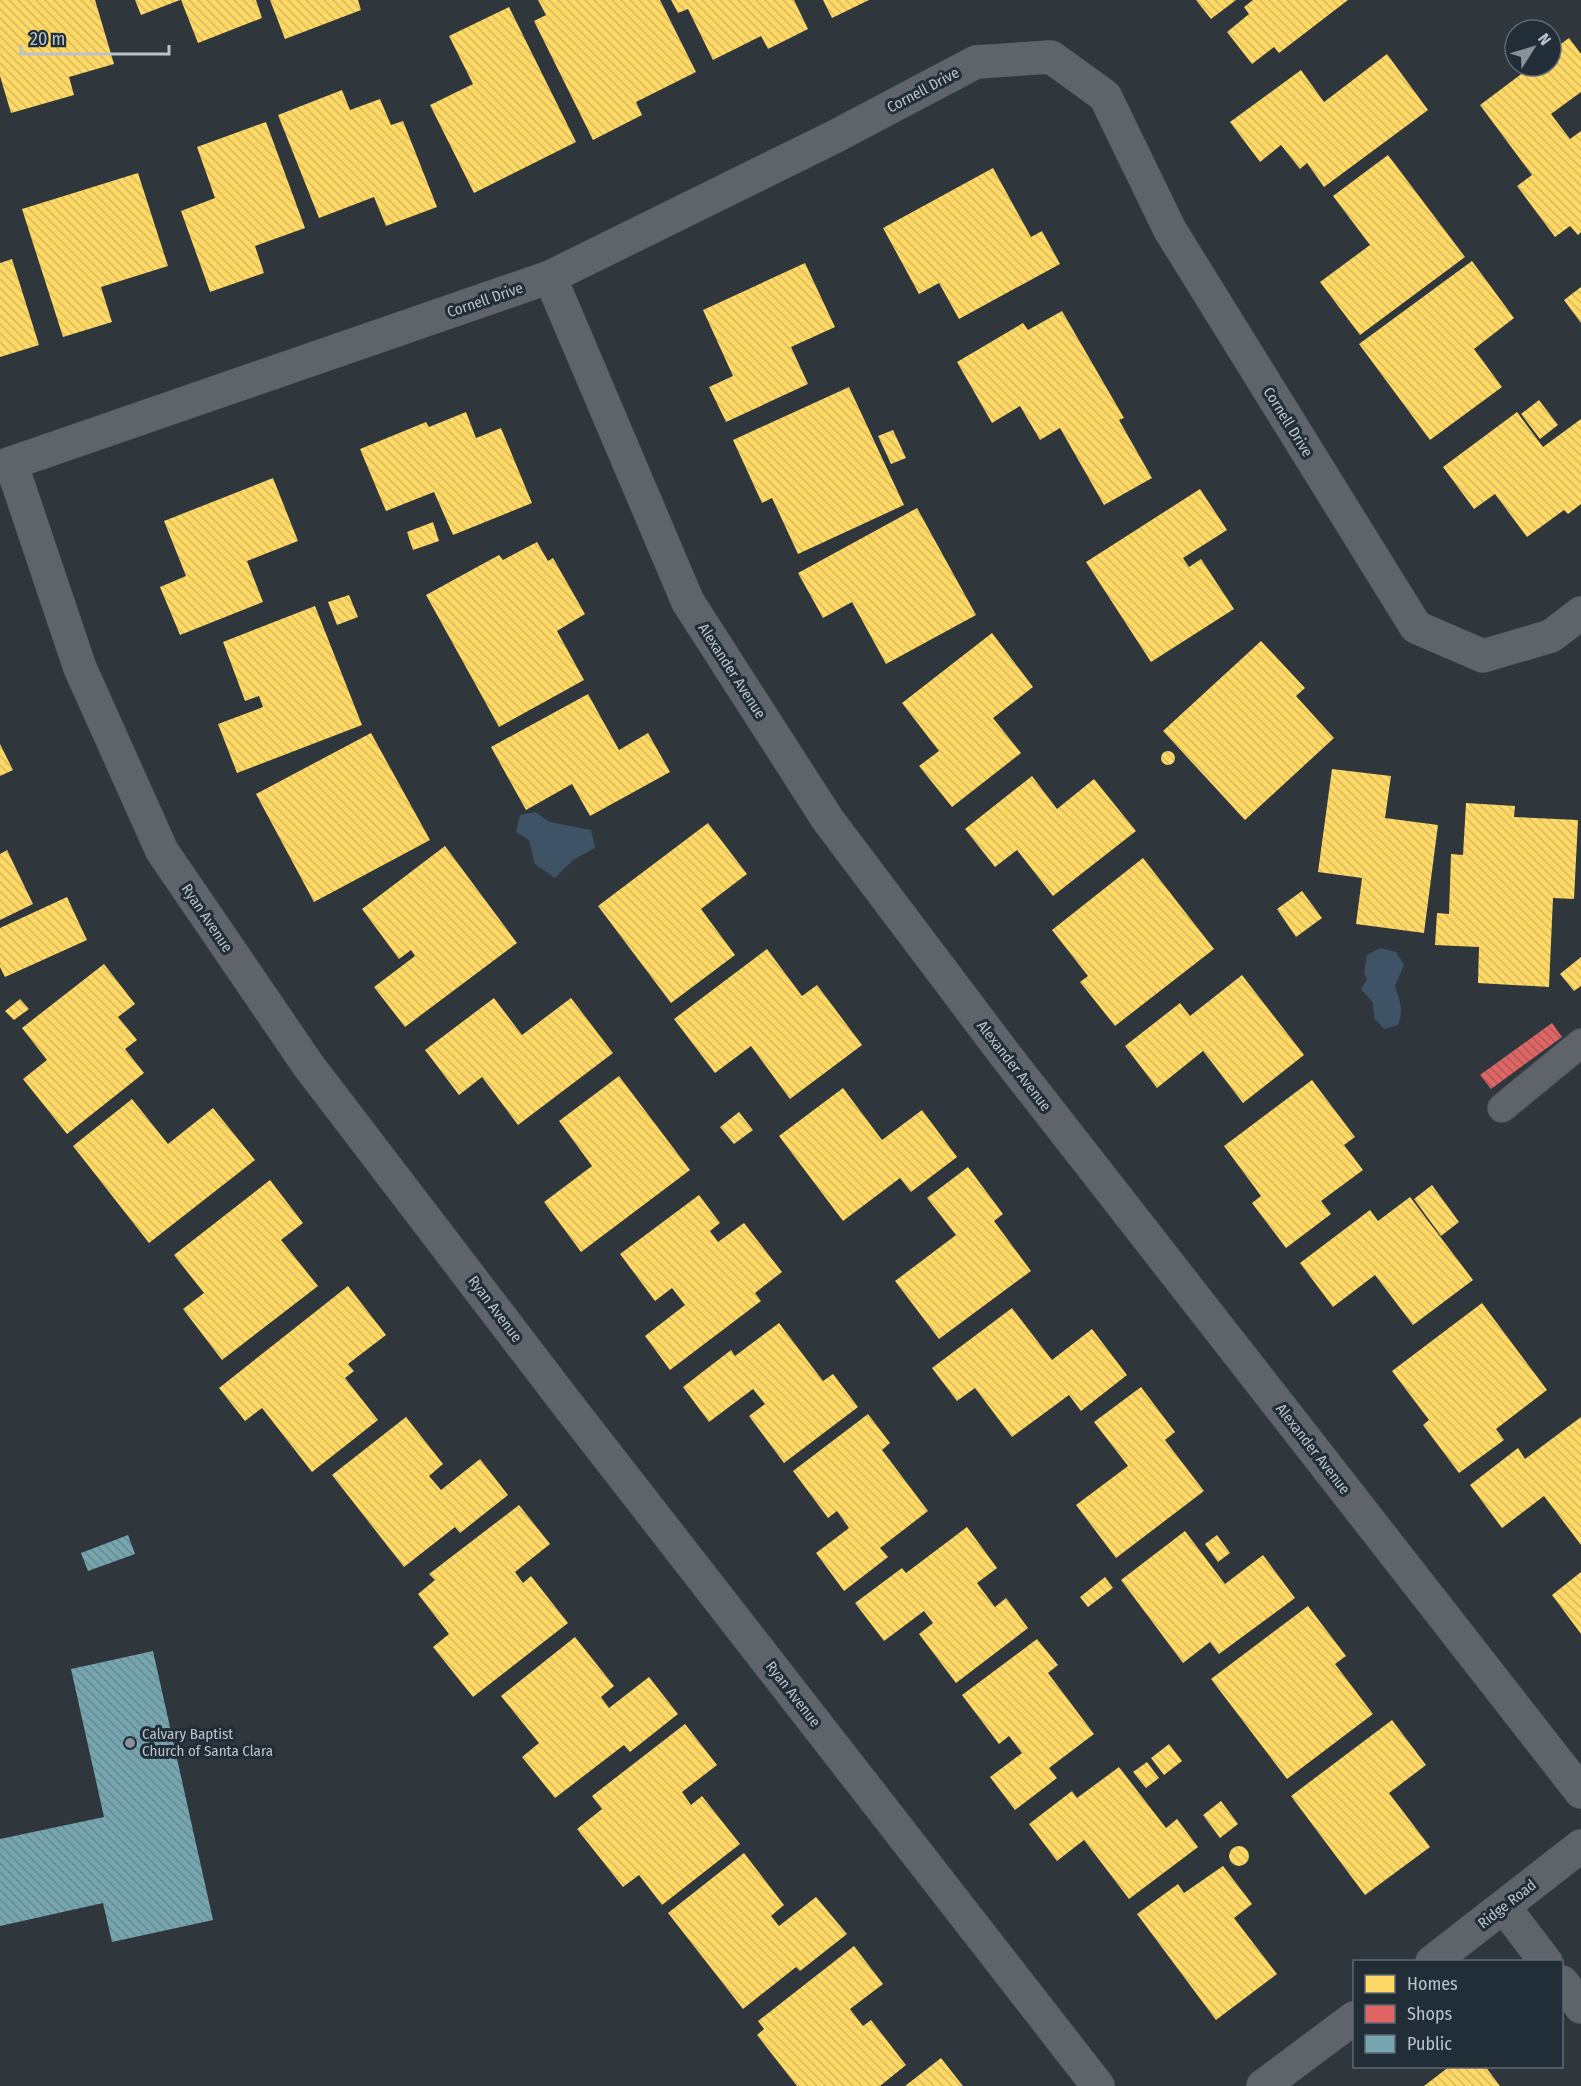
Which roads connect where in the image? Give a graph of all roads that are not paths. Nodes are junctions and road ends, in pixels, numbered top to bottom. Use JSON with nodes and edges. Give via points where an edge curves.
{"nodes":[{"id":1,"x":550,"y":277,"type":"junction"},
{"id":2,"x":5,"y":465,"type":"edge"},
{"id":3,"x":1581,"y":614,"type":"edge"},
{"id":4,"x":1581,"y":1042,"type":"edge"},
{"id":5,"x":1502,"y":1108,"type":"dead end"},
{"id":6,"x":1581,"y":1792,"type":"edge"},
{"id":7,"x":1581,"y":1846,"type":"edge"},
{"id":8,"x":1504,"y":1907,"type":"junction"},
{"id":9,"x":1435,"y":1960,"type":"edge"},
{"id":10,"x":1544,"y":1960,"type":"edge"},
{"id":11,"x":1563,"y":1983,"type":"edge"},
{"id":12,"x":1581,"y":2007,"type":"edge"},
{"id":13,"x":1353,"y":2019,"type":"edge"},
{"id":14,"x":1098,"y":2086,"type":"edge"},
{"id":15,"x":1263,"y":2086,"type":"edge"}],
"edges":[{"from":1,"to":2,"type":"street","name":"Cornell Drive"},
{"from":1,"to":3,"type":"street","name":"Cornell Drive","via":[[976,62],[1051,57],[1105,96],[1170,230],[1416,627],[1483,656],[1551,636]]},
{"from":1,"to":6,"type":"street","name":"Alexander Avenue","via":[[688,602],[828,820],[1013,1065]]},
{"from":2,"to":14,"type":"street","name":"Ryan Avenue","via":[[80,668],[162,851],[308,1065]]},
{"from":4,"to":5,"type":"lane"},
{"from":7,"to":8,"type":"street","name":"Ridge Road"},
{"from":8,"to":9,"type":"street","name":"Ridge Road"},
{"from":8,"to":10,"type":"street"},
{"from":11,"to":12,"type":"street"},
{"from":13,"to":15,"type":"street"}]}
